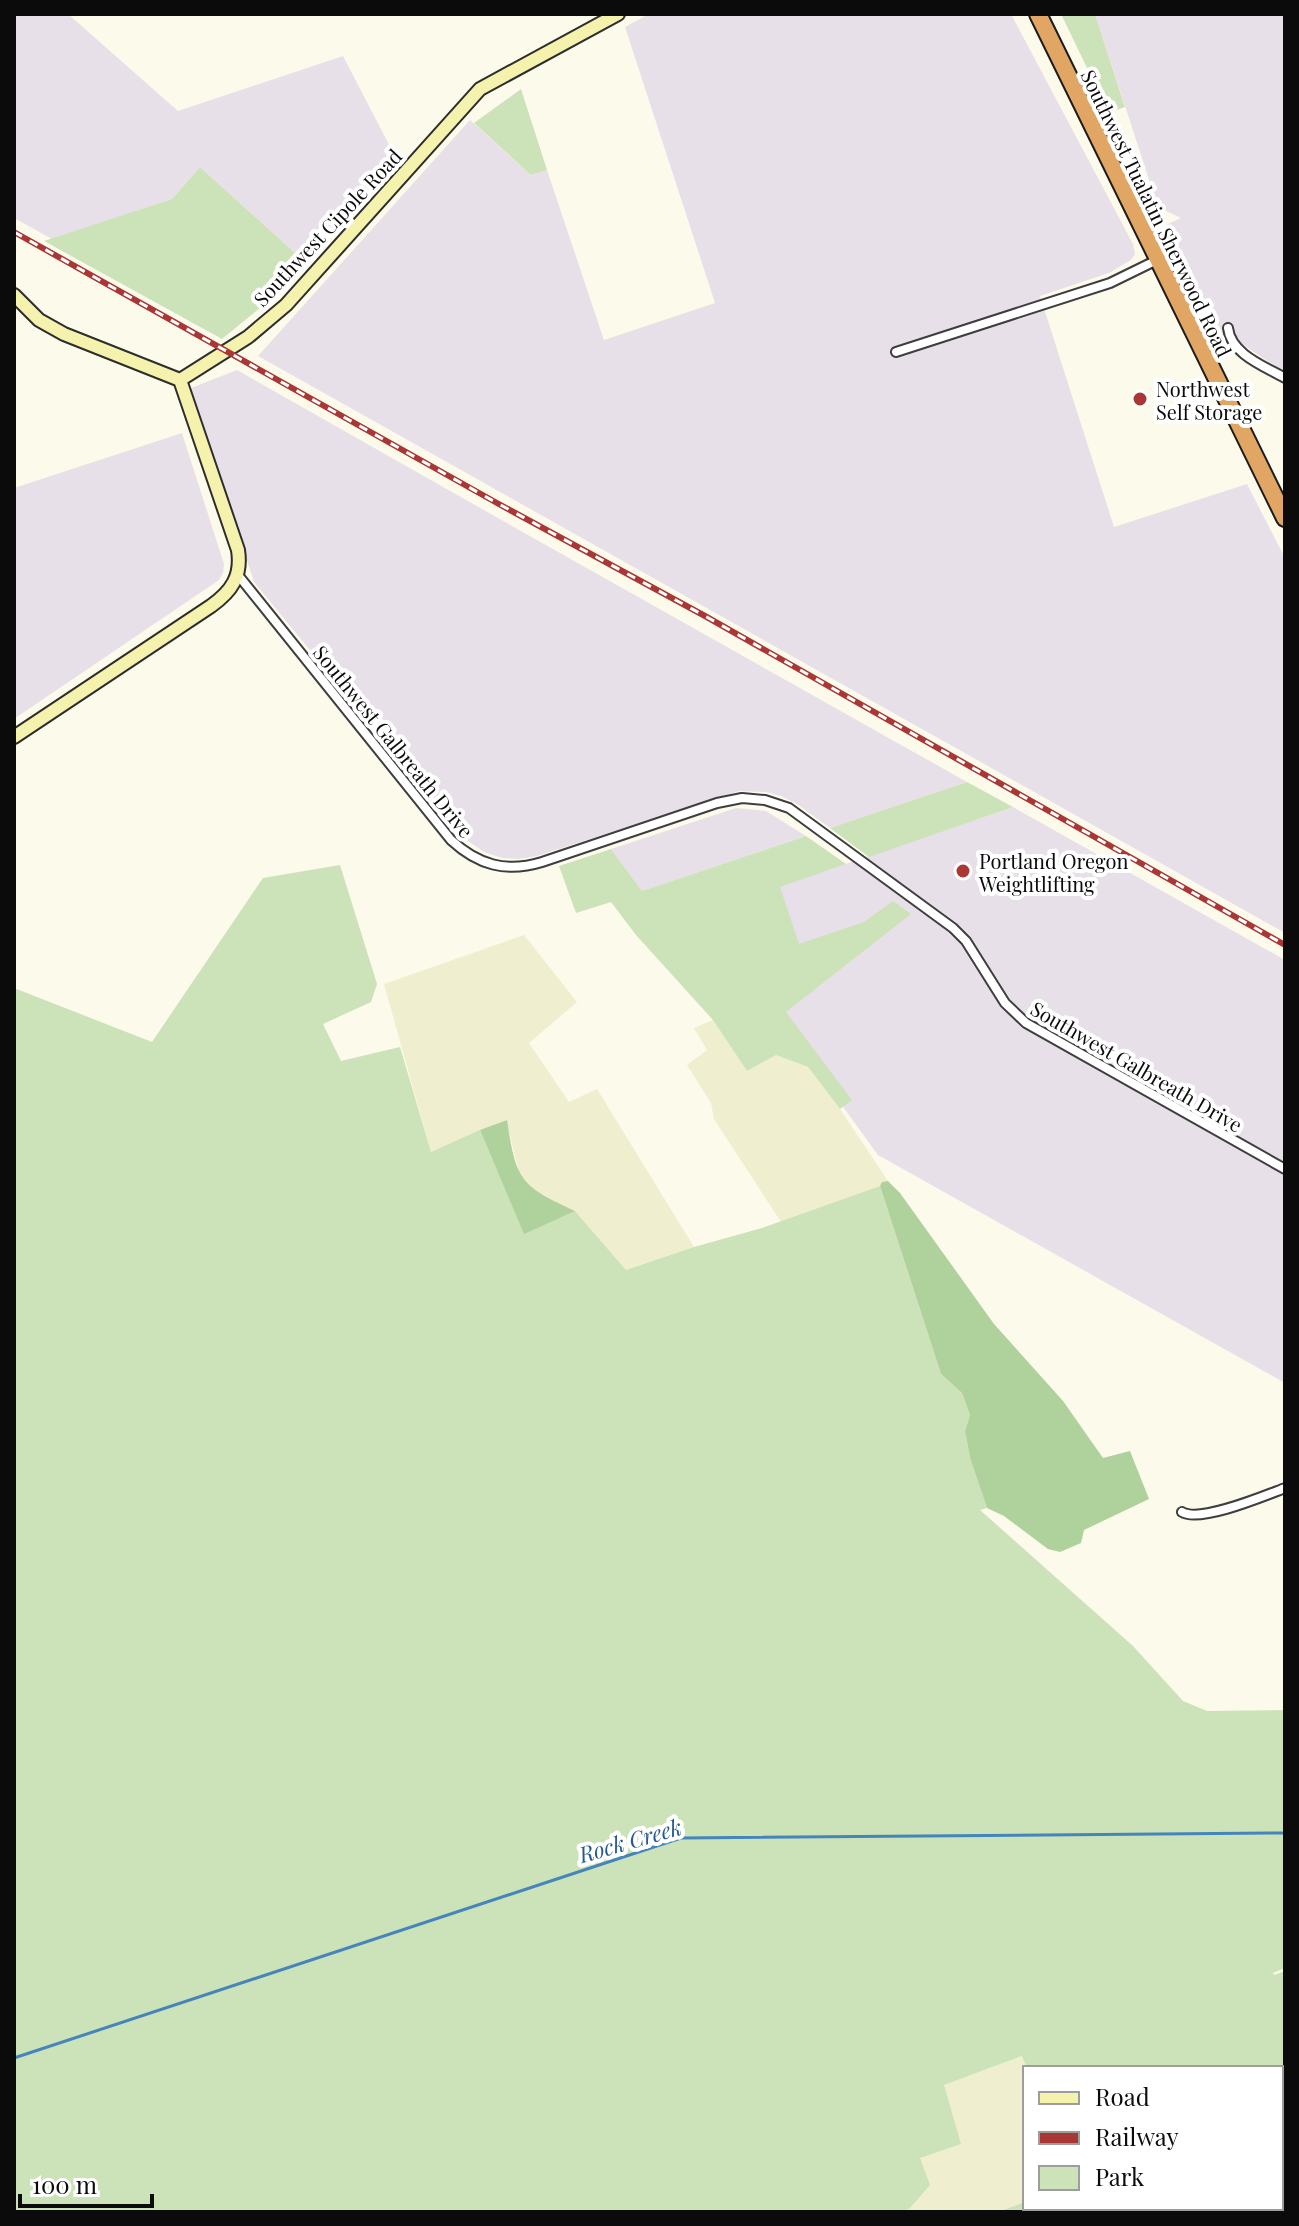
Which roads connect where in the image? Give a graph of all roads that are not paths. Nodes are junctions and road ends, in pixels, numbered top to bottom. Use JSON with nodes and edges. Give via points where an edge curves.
{"nodes":[{"id":1,"x":618,"y":14,"type":"edge"},
{"id":2,"x":1038,"y":14,"type":"edge"},
{"id":3,"x":1157,"y":260,"type":"junction"},
{"id":4,"x":14,"y":295,"type":"edge"},
{"id":5,"x":1228,"y":328,"type":"dead end"},
{"id":6,"x":896,"y":352,"type":"dead end"},
{"id":7,"x":1285,"y":378,"type":"edge"},
{"id":8,"x":180,"y":380,"type":"junction"},
{"id":9,"x":1284,"y":521,"type":"edge"},
{"id":10,"x":238,"y":575,"type":"junction"},
{"id":11,"x":14,"y":737,"type":"edge"},
{"id":12,"x":1285,"y":1169,"type":"edge"},
{"id":13,"x":1285,"y":1488,"type":"edge"},
{"id":14,"x":1182,"y":1512,"type":"dead end"}],
"edges":[{"from":1,"to":8,"type":"street","name":"Southwest Cipole Road","via":[[480,89],[286,305],[248,337]]},
{"from":2,"to":3,"type":"highway","name":"Southwest Tualatin Sherwood Road"},
{"from":3,"to":6,"type":"street","via":[[1110,283]]},
{"from":3,"to":9,"type":"highway","name":"Southwest Tualatin Sherwood Road"},
{"from":4,"to":8,"type":"street","via":[[39,320],[64,334]]},
{"from":5,"to":7,"type":"street","via":[[1236,349]]},
{"from":8,"to":10,"type":"street","via":[[238,550]]},
{"from":10,"to":11,"type":"street","via":[[221,599]]},
{"from":10,"to":12,"type":"street","name":"Southwest Galbreath Drive","via":[[451,840],[473,858],[515,868],[717,803],[755,799],[789,808],[953,928],[1005,1003],[1026,1023]]},
{"from":13,"to":14,"type":"street","via":[[1207,1513]]}]}
